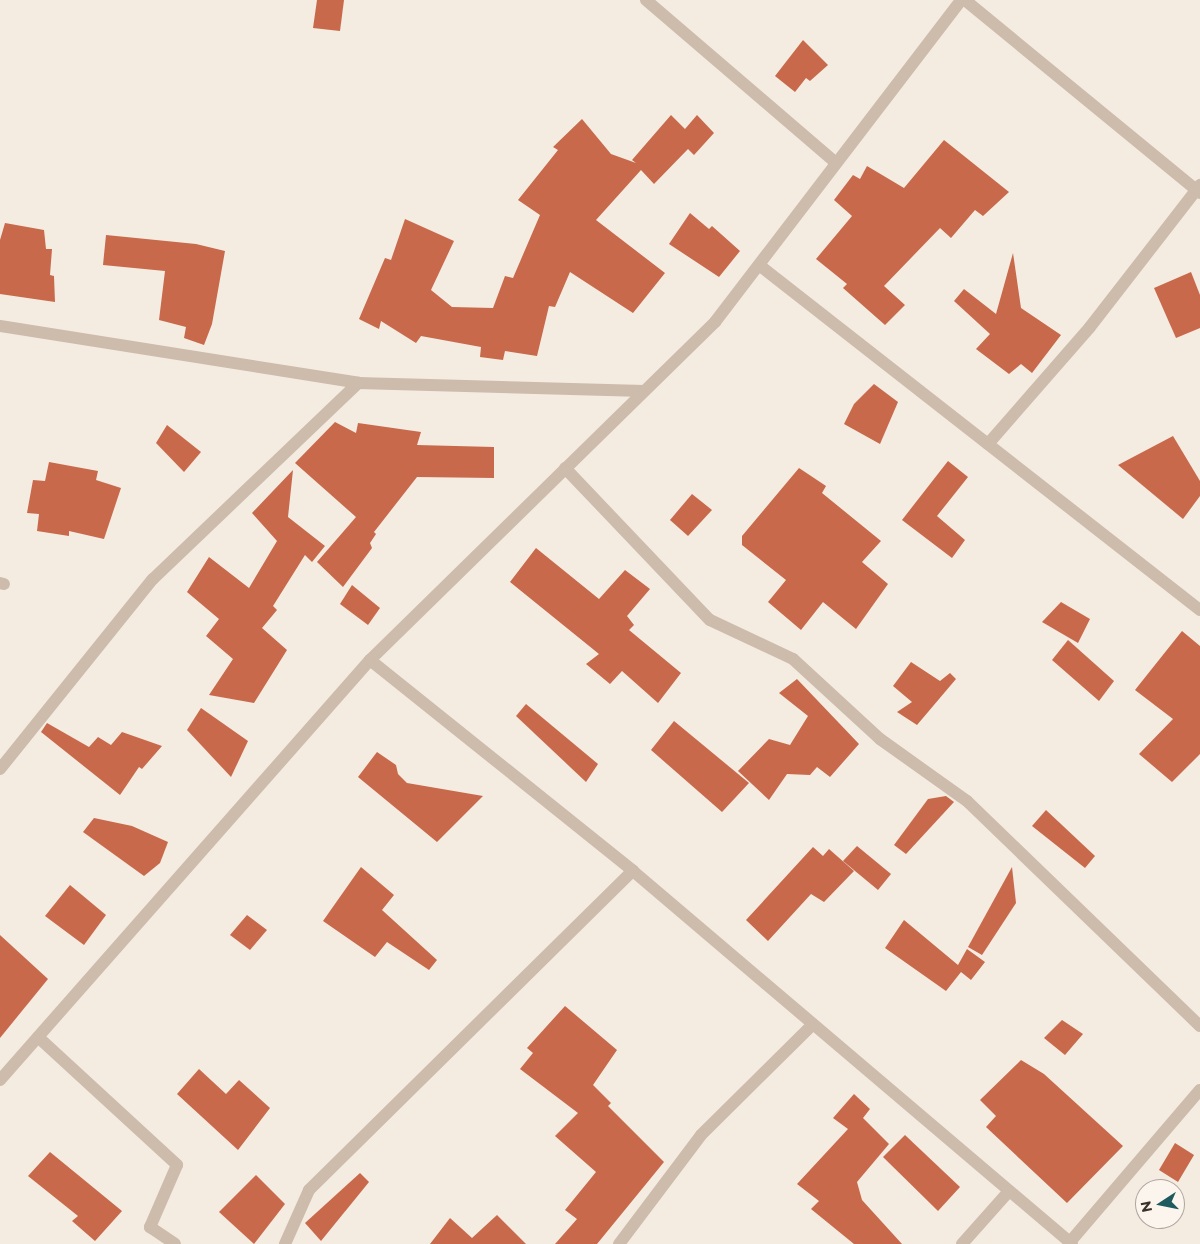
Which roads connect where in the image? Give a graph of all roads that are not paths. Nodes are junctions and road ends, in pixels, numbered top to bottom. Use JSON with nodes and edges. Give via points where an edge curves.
{"nodes":[{"id":1,"x":646,"y":0,"type":"edge"},
{"id":2,"x":961,"y":0,"type":"edge"},
{"id":3,"x":966,"y":0,"type":"edge"},
{"id":4,"x":836,"y":163,"type":"junction"},
{"id":5,"x":1199,"y":189,"type":"edge"},
{"id":6,"x":758,"y":265,"type":"junction"},
{"id":7,"x":0,"y":326,"type":"edge"},
{"id":8,"x":358,"y":383,"type":"junction"},
{"id":9,"x":644,"y":392,"type":"junction"},
{"id":10,"x":988,"y":444,"type":"junction"},
{"id":11,"x":565,"y":468,"type":"junction"},
{"id":12,"x":1200,"y":610,"type":"edge"},
{"id":13,"x":370,"y":660,"type":"junction"},
{"id":14,"x":0,"y":769,"type":"edge"},
{"id":15,"x":633,"y":871,"type":"junction"},
{"id":16,"x":812,"y":1025,"type":"junction"},
{"id":17,"x":1200,"y":1026,"type":"edge"},
{"id":18,"x":38,"y":1036,"type":"junction"},
{"id":19,"x":0,"y":1080,"type":"edge"},
{"id":20,"x":1200,"y":1090,"type":"edge"},
{"id":21,"x":1009,"y":1191,"type":"junction"},
{"id":22,"x":1071,"y":1243,"type":"edge"},
{"id":23,"x":175,"y":1244,"type":"edge"},
{"id":24,"x":285,"y":1244,"type":"edge"},
{"id":25,"x":619,"y":1244,"type":"edge"},
{"id":26,"x":962,"y":1244,"type":"edge"}],
"edges":[{"from":1,"to":4,"type":"street"},
{"from":2,"to":4,"type":"street"},
{"from":3,"to":5,"type":"street"},
{"from":4,"to":6,"type":"street"},
{"from":5,"to":10,"type":"street","via":[[1090,327]]},
{"from":6,"to":9,"type":"street","via":[[715,322]]},
{"from":6,"to":10,"type":"street"},
{"from":7,"to":8,"type":"street"},
{"from":8,"to":9,"type":"street"},
{"from":8,"to":14,"type":"street","via":[[153,578]]},
{"from":9,"to":11,"type":"street"},
{"from":10,"to":12,"type":"street"},
{"from":11,"to":13,"type":"street"},
{"from":11,"to":17,"type":"street","via":[[710,620],[794,659],[880,739],[968,801]]},
{"from":13,"to":15,"type":"street"},
{"from":13,"to":18,"type":"street"},
{"from":15,"to":16,"type":"street"},
{"from":15,"to":24,"type":"street","via":[[309,1190]]},
{"from":16,"to":21,"type":"street"},
{"from":16,"to":25,"type":"street","via":[[701,1135]]},
{"from":18,"to":19,"type":"street"},
{"from":18,"to":23,"type":"street","via":[[177,1165],[150,1227]]},
{"from":20,"to":22,"type":"street"},
{"from":21,"to":22,"type":"street"},
{"from":21,"to":26,"type":"street"}]}
